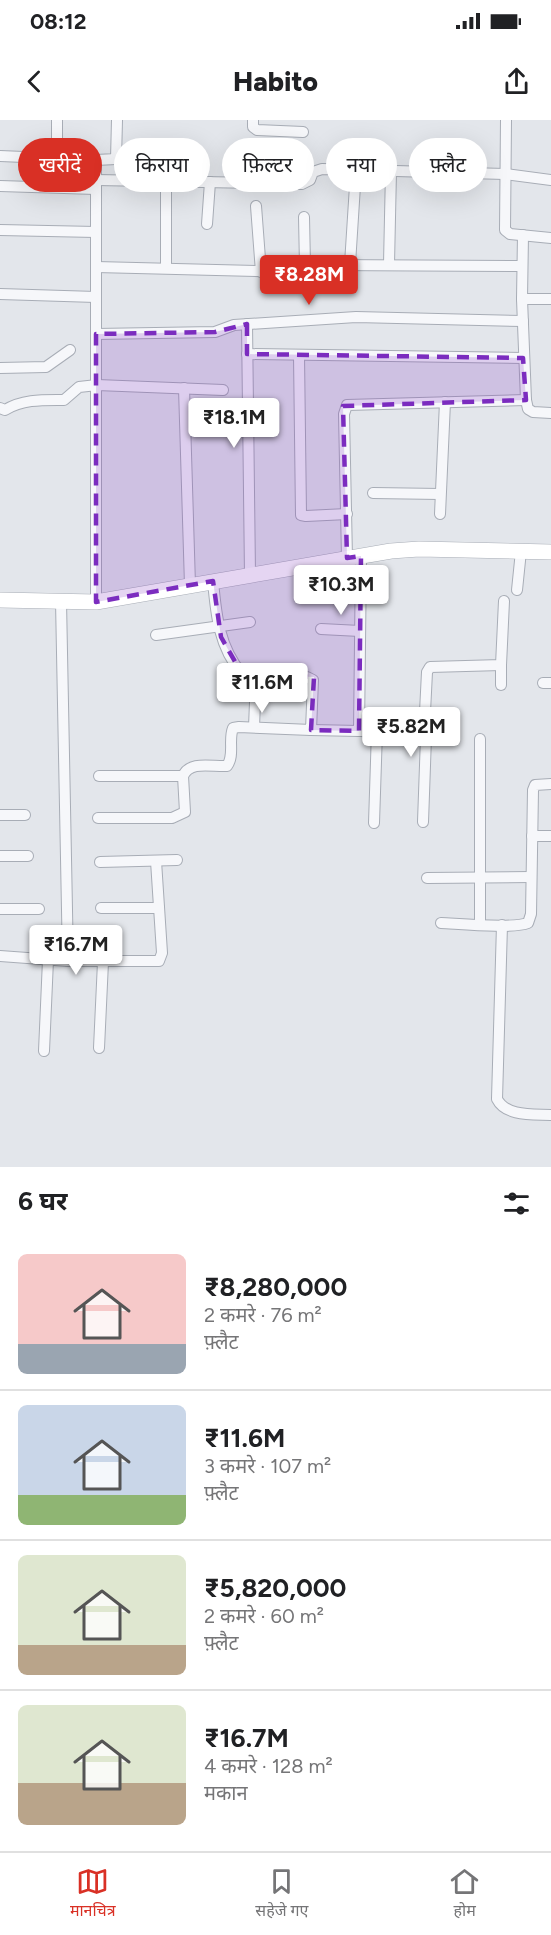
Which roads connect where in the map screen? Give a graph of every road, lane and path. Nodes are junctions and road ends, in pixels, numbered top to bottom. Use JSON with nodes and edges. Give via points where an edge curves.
{"nodes":[{"id":1,"x":57,"y":120,"type":"edge"},
{"id":2,"x":117,"y":120,"type":"edge"},
{"id":3,"x":253,"y":120,"type":"edge"},
{"id":4,"x":506,"y":120,"type":"edge"},
{"id":5,"x":303,"y":132,"type":"dead end"},
{"id":6,"x":57,"y":138,"type":"edge"},
{"id":7,"x":0,"y":156,"type":"edge"},
{"id":8,"x":18,"y":156,"type":"edge"},
{"id":9,"x":102,"y":160,"type":"edge"},
{"id":10,"x":326,"y":169,"type":"edge"},
{"id":11,"x":397,"y":171,"type":"edge"},
{"id":12,"x":505,"y":174,"type":"junction"},
{"id":13,"x":551,"y":180,"type":"edge"},
{"id":14,"x":210,"y":182,"type":"edge"},
{"id":15,"x":0,"y":186,"type":"edge"},
{"id":16,"x":18,"y":186,"type":"edge"},
{"id":17,"x":96,"y":192,"type":"edge"},
{"id":18,"x":166,"y":192,"type":"edge"},
{"id":19,"x":209,"y":192,"type":"edge"},
{"id":20,"x":355,"y":192,"type":"edge"},
{"id":21,"x":391,"y":192,"type":"edge"},
{"id":22,"x":256,"y":206,"type":"dead end"},
{"id":23,"x":304,"y":217,"type":"dead end"},
{"id":24,"x":207,"y":224,"type":"dead end"},
{"id":25,"x":0,"y":230,"type":"edge"},
{"id":26,"x":96,"y":232,"type":"junction"},
{"id":27,"x":523,"y":235,"type":"junction"},
{"id":28,"x":551,"y":238,"type":"edge"},
{"id":29,"x":350,"y":264,"type":"junction"},
{"id":30,"x":389,"y":264,"type":"junction"},
{"id":31,"x":327,"y":265,"type":"dead end"},
{"id":32,"x":522,"y":266,"type":"junction"},
{"id":33,"x":96,"y":267,"type":"junction"},
{"id":34,"x":166,"y":268,"type":"junction"},
{"id":35,"x":261,"y":272,"type":"junction"},
{"id":36,"x":0,"y":294,"type":"edge"},
{"id":37,"x":96,"y":297,"type":"junction"},
{"id":38,"x":522,"y":298,"type":"junction"},
{"id":39,"x":551,"y":300,"type":"edge"},
{"id":40,"x":523,"y":321,"type":"junction"},
{"id":41,"x":247,"y":324,"type":"junction"},
{"id":42,"x":96,"y":334,"type":"junction"},
{"id":43,"x":70,"y":350,"type":"dead end"},
{"id":44,"x":247,"y":354,"type":"junction"},
{"id":45,"x":299,"y":355,"type":"junction"},
{"id":46,"x":523,"y":358,"type":"junction"},
{"id":47,"x":0,"y":368,"type":"edge"},
{"id":48,"x":97,"y":386,"type":"junction"},
{"id":49,"x":184,"y":388,"type":"junction"},
{"id":50,"x":222,"y":390,"type":"dead end"},
{"id":51,"x":526,"y":400,"type":"junction"},
{"id":52,"x":445,"y":402,"type":"junction"},
{"id":53,"x":0,"y":408,"type":"edge"},
{"id":54,"x":551,"y":413,"type":"edge"},
{"id":55,"x":373,"y":493,"type":"dead end"},
{"id":56,"x":440,"y":494,"type":"junction"},
{"id":57,"x":347,"y":514,"type":"junction"},
{"id":58,"x":440,"y":514,"type":"dead end"},
{"id":59,"x":521,"y":551,"type":"junction"},
{"id":60,"x":551,"y":552,"type":"edge"},
{"id":61,"x":354,"y":557,"type":"junction"},
{"id":62,"x":250,"y":575,"type":"junction"},
{"id":63,"x":213,"y":581,"type":"junction"},
{"id":64,"x":190,"y":585,"type":"junction"},
{"id":65,"x":517,"y":590,"type":"dead end"},
{"id":66,"x":0,"y":600,"type":"edge"},
{"id":67,"x":61,"y":601,"type":"junction"},
{"id":68,"x":504,"y":601,"type":"dead end"},
{"id":69,"x":96,"y":602,"type":"junction"},
{"id":70,"x":250,"y":622,"type":"dead end"},
{"id":71,"x":218,"y":627,"type":"junction"},
{"id":72,"x":321,"y":629,"type":"dead end"},
{"id":73,"x":360,"y":631,"type":"junction"},
{"id":74,"x":156,"y":635,"type":"dead end"},
{"id":75,"x":501,"y":665,"type":"junction"},
{"id":76,"x":256,"y":677,"type":"junction"},
{"id":77,"x":501,"y":685,"type":"dead end"},
{"id":78,"x":254,"y":728,"type":"junction"},
{"id":79,"x":311,"y":730,"type":"junction"},
{"id":80,"x":359,"y":731,"type":"junction"},
{"id":81,"x":377,"y":731,"type":"junction"},
{"id":82,"x":424,"y":732,"type":"junction"},
{"id":83,"x":480,"y":739,"type":"dead end"},
{"id":84,"x":99,"y":776,"type":"dead end"},
{"id":85,"x":183,"y":776,"type":"junction"},
{"id":86,"x":551,"y":784,"type":"edge"},
{"id":87,"x":25,"y":814,"type":"dead end"},
{"id":88,"x":0,"y":815,"type":"edge"},
{"id":89,"x":98,"y":818,"type":"dead end"},
{"id":90,"x":423,"y":822,"type":"dead end"},
{"id":91,"x":374,"y":823,"type":"dead end"},
{"id":92,"x":532,"y":836,"type":"junction"},
{"id":93,"x":551,"y":836,"type":"edge"},
{"id":94,"x":0,"y":855,"type":"edge"},
{"id":95,"x":28,"y":856,"type":"dead end"},
{"id":96,"x":177,"y":860,"type":"dead end"},
{"id":97,"x":156,"y":861,"type":"junction"},
{"id":98,"x":100,"y":862,"type":"dead end"},
{"id":99,"x":480,"y":876,"type":"junction"},
{"id":100,"x":531,"y":877,"type":"junction"},
{"id":101,"x":427,"y":878,"type":"dead end"},
{"id":102,"x":101,"y":908,"type":"dead end"},
{"id":103,"x":159,"y":908,"type":"junction"},
{"id":104,"x":0,"y":909,"type":"edge"},
{"id":105,"x":39,"y":909,"type":"dead end"},
{"id":106,"x":441,"y":923,"type":"dead end"},
{"id":107,"x":480,"y":924,"type":"junction"},
{"id":108,"x":502,"y":925,"type":"junction"},
{"id":109,"x":0,"y":956,"type":"edge"},
{"id":110,"x":48,"y":960,"type":"junction"},
{"id":111,"x":68,"y":961,"type":"junction"},
{"id":112,"x":103,"y":962,"type":"junction"},
{"id":113,"x":99,"y":1048,"type":"dead end"},
{"id":114,"x":44,"y":1051,"type":"dead end"},
{"id":115,"x":551,"y":1115,"type":"edge"}],
"edges":[{"from":1,"to":6,"type":"street"},
{"from":2,"to":9,"type":"street","via":[[116,159]]},
{"from":3,"to":5,"type":"street","via":[[257,130]]},
{"from":4,"to":12,"type":"street"},
{"from":7,"to":8,"type":"street"},
{"from":10,"to":14,"type":"street","via":[[312,172],[310,180],[302,184]]},
{"from":11,"to":12,"type":"street"},
{"from":12,"to":13,"type":"street"},
{"from":12,"to":27,"type":"street","via":[[505,230]]},
{"from":15,"to":16,"type":"street"},
{"from":17,"to":26,"type":"street"},
{"from":18,"to":34,"type":"street"},
{"from":19,"to":24,"type":"street"},
{"from":20,"to":29,"type":"street"},
{"from":21,"to":30,"type":"street"},
{"from":22,"to":35,"type":"street"},
{"from":23,"to":35,"type":"street","via":[[303,270]]},
{"from":25,"to":26,"type":"street"},
{"from":26,"to":33,"type":"street"},
{"from":27,"to":28,"type":"street"},
{"from":27,"to":32,"type":"street"},
{"from":29,"to":30,"type":"street"},
{"from":29,"to":31,"type":"street"},
{"from":30,"to":32,"type":"street"},
{"from":32,"to":38,"type":"street"},
{"from":33,"to":34,"type":"street"},
{"from":33,"to":37,"type":"street"},
{"from":34,"to":35,"type":"street"},
{"from":36,"to":37,"type":"street"},
{"from":37,"to":42,"type":"street"},
{"from":38,"to":39,"type":"street"},
{"from":38,"to":40,"type":"street"},
{"from":40,"to":41,"type":"street","via":[[356,317]]},
{"from":40,"to":46,"type":"street"},
{"from":41,"to":42,"type":"street","via":[[215,332]]},
{"from":41,"to":44,"type":"street"},
{"from":42,"to":48,"type":"street"},
{"from":43,"to":47,"type":"street","via":[[46,367]]},
{"from":44,"to":45,"type":"street"},
{"from":44,"to":62,"type":"street"},
{"from":45,"to":46,"type":"street"},
{"from":45,"to":57,"type":"street","via":[[301,515]]},
{"from":46,"to":51,"type":"street"},
{"from":48,"to":49,"type":"street"},
{"from":48,"to":53,"type":"street","via":[[79,387],[64,400],[35,400],[16,403],[5,410]]},
{"from":48,"to":69,"type":"street"},
{"from":49,"to":50,"type":"street"},
{"from":49,"to":64,"type":"street"},
{"from":51,"to":52,"type":"street"},
{"from":51,"to":54,"type":"street","via":[[533,412]]},
{"from":52,"to":56,"type":"street"},
{"from":52,"to":57,"type":"street","via":[[347,405]]},
{"from":55,"to":56,"type":"street"},
{"from":56,"to":58,"type":"street"},
{"from":57,"to":61,"type":"street"},
{"from":59,"to":60,"type":"street"},
{"from":59,"to":61,"type":"street","via":[[419,549]]},
{"from":59,"to":65,"type":"street"},
{"from":61,"to":62,"type":"street"},
{"from":61,"to":73,"type":"street"},
{"from":62,"to":63,"type":"street"},
{"from":63,"to":64,"type":"street"},
{"from":63,"to":71,"type":"street"},
{"from":64,"to":69,"type":"street"},
{"from":66,"to":67,"type":"street"},
{"from":67,"to":69,"type":"street"},
{"from":67,"to":111,"type":"street"},
{"from":68,"to":75,"type":"street"},
{"from":70,"to":71,"type":"street"},
{"from":71,"to":74,"type":"street"},
{"from":71,"to":76,"type":"street","via":[[238,669]]},
{"from":72,"to":73,"type":"street"},
{"from":73,"to":80,"type":"street"},
{"from":75,"to":77,"type":"street"},
{"from":75,"to":82,"type":"street","via":[[430,667]]},
{"from":76,"to":78,"type":"street"},
{"from":76,"to":79,"type":"street","via":[[311,678]]},
{"from":78,"to":79,"type":"street"},
{"from":78,"to":85,"type":"street","via":[[233,728],[231,761],[227,766],[189,767]]},
{"from":79,"to":80,"type":"street"},
{"from":80,"to":81,"type":"street"},
{"from":81,"to":82,"type":"street"},
{"from":81,"to":91,"type":"street"},
{"from":82,"to":90,"type":"street"},
{"from":83,"to":99,"type":"street"},
{"from":84,"to":85,"type":"street"},
{"from":85,"to":89,"type":"street","via":[[185,812],[180,815]]},
{"from":86,"to":92,"type":"street","via":[[536,785],[533,789]]},
{"from":87,"to":88,"type":"street"},
{"from":92,"to":93,"type":"street"},
{"from":92,"to":100,"type":"street"},
{"from":94,"to":95,"type":"street"},
{"from":96,"to":97,"type":"street"},
{"from":97,"to":98,"type":"street"},
{"from":97,"to":103,"type":"street"},
{"from":99,"to":100,"type":"street"},
{"from":99,"to":101,"type":"street"},
{"from":99,"to":107,"type":"street"},
{"from":100,"to":108,"type":"street","via":[[530,920],[524,925]]},
{"from":102,"to":103,"type":"street"},
{"from":103,"to":112,"type":"street","via":[[159,961]]},
{"from":104,"to":105,"type":"street"},
{"from":106,"to":107,"type":"street"},
{"from":107,"to":108,"type":"street"},
{"from":108,"to":115,"type":"street","via":[[497,1100],[519,1113]]},
{"from":109,"to":110,"type":"street"},
{"from":110,"to":111,"type":"street"},
{"from":110,"to":114,"type":"street"},
{"from":111,"to":112,"type":"street"},
{"from":112,"to":113,"type":"street"}]}
